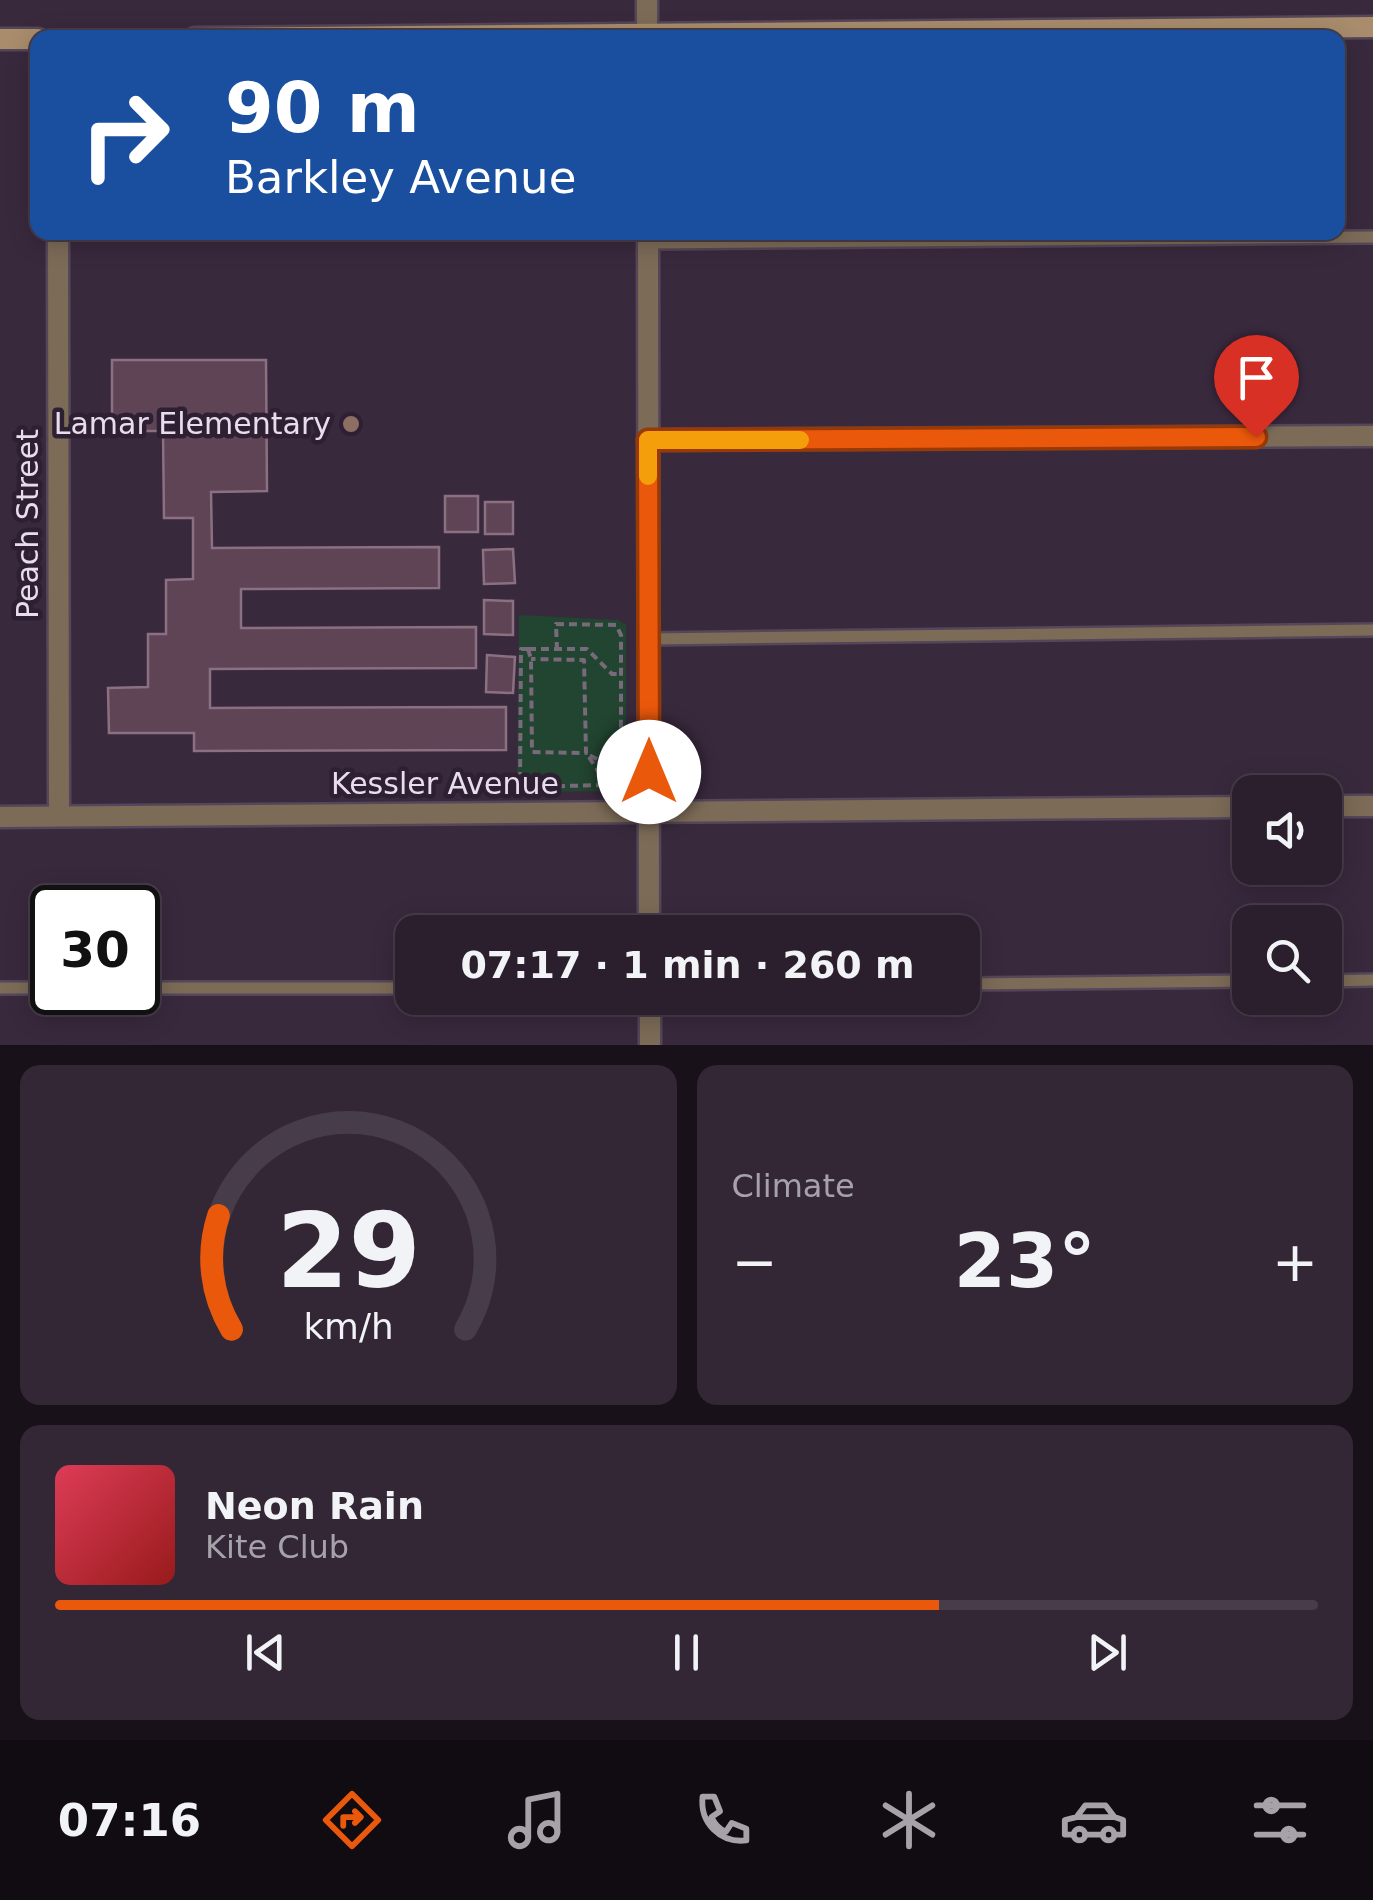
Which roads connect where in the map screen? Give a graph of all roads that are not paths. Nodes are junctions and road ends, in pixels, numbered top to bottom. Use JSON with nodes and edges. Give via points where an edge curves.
{"nodes":[{"id":1,"x":647,"y":0,"type":"edge"},
{"id":2,"x":1373,"y":26,"type":"edge"},
{"id":3,"x":647,"y":30,"type":"edge"},
{"id":4,"x":1050,"y":30,"type":"edge"},
{"id":5,"x":0,"y":39,"type":"edge"},
{"id":6,"x":30,"y":39,"type":"edge"},
{"id":7,"x":1345,"y":237,"type":"edge"},
{"id":8,"x":1373,"y":237,"type":"edge"},
{"id":9,"x":58,"y":240,"type":"edge"},
{"id":10,"x":648,"y":240,"type":"edge"},
{"id":11,"x":1373,"y":436,"type":"edge"},
{"id":12,"x":648,"y":440,"type":"junction"},
{"id":13,"x":1373,"y":630,"type":"edge"},
{"id":14,"x":648,"y":639,"type":"junction"},
{"id":15,"x":1342,"y":806,"type":"edge"},
{"id":16,"x":1373,"y":806,"type":"edge"},
{"id":17,"x":1232,"y":807,"type":"edge"},
{"id":18,"x":648,"y":812,"type":"junction"},
{"id":19,"x":59,"y":816,"type":"junction"},
{"id":20,"x":0,"y":817,"type":"edge"},
{"id":21,"x":650,"y":915,"type":"edge"},
{"id":22,"x":1373,"y":980,"type":"edge"},
{"id":23,"x":1342,"y":981,"type":"edge"},
{"id":24,"x":1232,"y":982,"type":"edge"},
{"id":25,"x":980,"y":984,"type":"edge"},
{"id":26,"x":0,"y":988,"type":"edge"},
{"id":27,"x":30,"y":988,"type":"edge"},
{"id":28,"x":160,"y":988,"type":"edge"},
{"id":29,"x":395,"y":988,"type":"edge"},
{"id":30,"x":650,"y":1015,"type":"edge"},
{"id":31,"x":650,"y":1045,"type":"edge"}],
"edges":[{"from":1,"to":3,"type":"street"},
{"from":2,"to":4,"type":"main road"},
{"from":5,"to":6,"type":"main road"},
{"from":7,"to":8,"type":"lane"},
{"from":9,"to":19,"type":"street","name":"Peach Street"},
{"from":10,"to":12,"type":"street"},
{"from":11,"to":12,"type":"street"},
{"from":12,"to":14,"type":"street"},
{"from":13,"to":14,"type":"lane"},
{"from":14,"to":18,"type":"street"},
{"from":15,"to":16,"type":"street"},
{"from":17,"to":18,"type":"street","name":"Kessler Avenue"},
{"from":18,"to":19,"type":"street","name":"Kessler Avenue"},
{"from":18,"to":21,"type":"street"},
{"from":19,"to":20,"type":"street","name":"Kessler Avenue"},
{"from":22,"to":23,"type":"lane"},
{"from":24,"to":25,"type":"lane"},
{"from":26,"to":27,"type":"lane"},
{"from":28,"to":29,"type":"lane"},
{"from":30,"to":31,"type":"street"}]}
